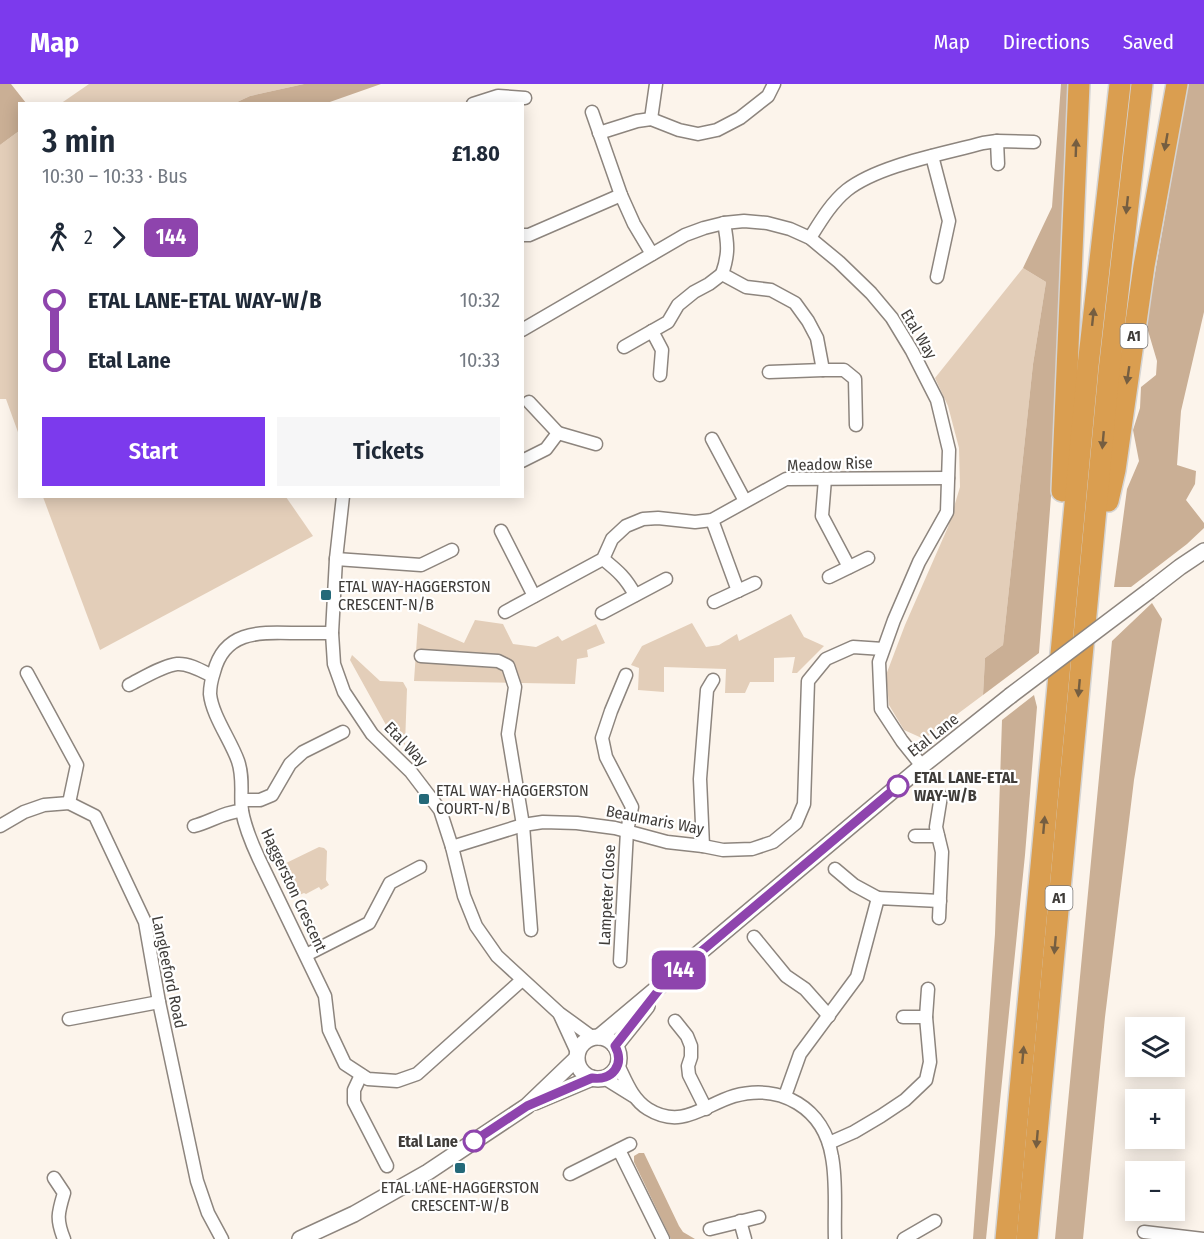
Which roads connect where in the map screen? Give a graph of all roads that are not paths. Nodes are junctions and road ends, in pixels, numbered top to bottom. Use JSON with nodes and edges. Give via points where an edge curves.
{"nodes":[{"id":1,"x":656,"y":84,"type":"edge"},
{"id":2,"x":774,"y":84,"type":"edge"},
{"id":3,"x":1079,"y":84,"type":"edge"},
{"id":4,"x":1120,"y":84,"type":"edge"},
{"id":5,"x":1142,"y":84,"type":"edge"},
{"id":6,"x":1177,"y":84,"type":"edge"},
{"id":7,"x":525,"y":98,"type":"dead end"},
{"id":8,"x":479,"y":102,"type":"edge"},
{"id":9,"x":592,"y":112,"type":"dead end"},
{"id":10,"x":651,"y":119,"type":"junction"},
{"id":11,"x":599,"y":133,"type":"junction"},
{"id":12,"x":997,"y":141,"type":"junction"},
{"id":13,"x":1034,"y":142,"type":"dead end"},
{"id":14,"x":932,"y":156,"type":"junction"},
{"id":15,"x":998,"y":164,"type":"dead end"},
{"id":16,"x":621,"y":195,"type":"junction"},
{"id":17,"x":724,"y":223,"type":"junction"},
{"id":18,"x":524,"y":235,"type":"edge"},
{"id":19,"x":810,"y":238,"type":"junction"},
{"id":20,"x":652,"y":254,"type":"junction"},
{"id":21,"x":722,"y":274,"type":"junction"},
{"id":22,"x":937,"y":277,"type":"dead end"},
{"id":23,"x":524,"y":329,"type":"edge"},
{"id":24,"x":652,"y":331,"type":"junction"},
{"id":25,"x":624,"y":346,"type":"dead end"},
{"id":26,"x":823,"y":370,"type":"junction"},
{"id":27,"x":769,"y":372,"type":"dead end"},
{"id":28,"x":660,"y":375,"type":"dead end"},
{"id":29,"x":529,"y":402,"type":"dead end"},
{"id":30,"x":856,"y":424,"type":"dead end"},
{"id":31,"x":558,"y":434,"type":"junction"},
{"id":32,"x":712,"y":439,"type":"dead end"},
{"id":33,"x":596,"y":444,"type":"dead end"},
{"id":34,"x":524,"y":460,"type":"edge"},
{"id":35,"x":948,"y":478,"type":"junction"},
{"id":36,"x":825,"y":479,"type":"junction"},
{"id":37,"x":343,"y":498,"type":"edge"},
{"id":38,"x":745,"y":501,"type":"junction"},
{"id":39,"x":712,"y":520,"type":"junction"},
{"id":40,"x":501,"y":531,"type":"dead end"},
{"id":41,"x":452,"y":550,"type":"dead end"},
{"id":42,"x":1204,"y":551,"type":"edge"},
{"id":43,"x":868,"y":558,"type":"dead end"},
{"id":44,"x":336,"y":559,"type":"junction"},
{"id":45,"x":603,"y":559,"type":"junction"},
{"id":46,"x":849,"y":567,"type":"junction"},
{"id":47,"x":830,"y":577,"type":"dead end"},
{"id":48,"x":666,"y":579,"type":"dead end"},
{"id":49,"x":755,"y":583,"type":"dead end"},
{"id":50,"x":1066,"y":584,"type":"junction"},
{"id":51,"x":1088,"y":588,"type":"junction"},
{"id":52,"x":738,"y":591,"type":"junction"},
{"id":53,"x":635,"y":595,"type":"junction"},
{"id":54,"x":534,"y":596,"type":"junction"},
{"id":55,"x":714,"y":602,"type":"dead end"},
{"id":56,"x":505,"y":612,"type":"dead end"},
{"id":57,"x":602,"y":613,"type":"dead end"},
{"id":58,"x":332,"y":633,"type":"junction"},
{"id":59,"x":883,"y":649,"type":"junction"},
{"id":60,"x":421,"y":656,"type":"dead end"},
{"id":61,"x":27,"y":673,"type":"dead end"},
{"id":62,"x":626,"y":675,"type":"dead end"},
{"id":63,"x":212,"y":676,"type":"junction"},
{"id":64,"x":714,"y":680,"type":"dead end"},
{"id":65,"x":129,"y":685,"type":"dead end"},
{"id":66,"x":343,"y":732,"type":"dead end"},
{"id":67,"x":922,"y":766,"type":"junction"},
{"id":68,"x":941,"y":796,"type":"dead end"},
{"id":69,"x":69,"y":803,"type":"junction"},
{"id":70,"x":242,"y":805,"type":"junction"},
{"id":71,"x":523,"y":825,"type":"junction"},
{"id":72,"x":0,"y":826,"type":"edge"},
{"id":73,"x":194,"y":826,"type":"dead end"},
{"id":74,"x":627,"y":831,"type":"junction"},
{"id":75,"x":915,"y":836,"type":"dead end"},
{"id":76,"x":938,"y":836,"type":"junction"},
{"id":77,"x":703,"y":846,"type":"junction"},
{"id":78,"x":452,"y":847,"type":"junction"},
{"id":79,"x":420,"y":867,"type":"dead end"},
{"id":80,"x":835,"y":869,"type":"dead end"},
{"id":81,"x":878,"y":898,"type":"junction"},
{"id":82,"x":940,"y":901,"type":"junction"},
{"id":83,"x":939,"y":918,"type":"dead end"},
{"id":84,"x":531,"y":930,"type":"dead end"},
{"id":85,"x":754,"y":937,"type":"dead end"},
{"id":86,"x":306,"y":955,"type":"junction"},
{"id":87,"x":620,"y":961,"type":"dead end"},
{"id":88,"x":522,"y":980,"type":"junction"},
{"id":89,"x":665,"y":982,"type":"junction"},
{"id":90,"x":928,"y":989,"type":"dead end"},
{"id":91,"x":159,"y":1002,"type":"junction"},
{"id":92,"x":559,"y":1013,"type":"junction"},
{"id":93,"x":829,"y":1016,"type":"junction"},
{"id":94,"x":903,"y":1017,"type":"dead end"},
{"id":95,"x":926,"y":1017,"type":"junction"},
{"id":96,"x":69,"y":1018,"type":"dead end"},
{"id":97,"x":675,"y":1021,"type":"dead end"},
{"id":98,"x":596,"y":1037,"type":"junction"},
{"id":99,"x":615,"y":1046,"type":"junction"},
{"id":100,"x":577,"y":1056,"type":"junction"},
{"id":101,"x":618,"y":1065,"type":"junction"},
{"id":102,"x":361,"y":1075,"type":"junction"},
{"id":103,"x":598,"y":1078,"type":"junction"},
{"id":104,"x":634,"y":1096,"type":"junction"},
{"id":105,"x":784,"y":1096,"type":"junction"},
{"id":106,"x":527,"y":1106,"type":"junction"},
{"id":107,"x":706,"y":1109,"type":"junction"},
{"id":108,"x":828,"y":1143,"type":"junction"},
{"id":109,"x":387,"y":1166,"type":"dead end"},
{"id":110,"x":570,"y":1174,"type":"dead end"},
{"id":111,"x":54,"y":1178,"type":"dead end"},
{"id":112,"x":759,"y":1217,"type":"dead end"},
{"id":113,"x":740,"y":1221,"type":"junction"},
{"id":114,"x":935,"y":1221,"type":"dead end"},
{"id":115,"x":710,"y":1229,"type":"dead end"},
{"id":116,"x":1144,"y":1232,"type":"dead end"},
{"id":117,"x":64,"y":1239,"type":"edge"},
{"id":118,"x":222,"y":1239,"type":"edge"},
{"id":119,"x":300,"y":1239,"type":"edge"},
{"id":120,"x":663,"y":1239,"type":"edge"},
{"id":121,"x":744,"y":1239,"type":"edge"},
{"id":122,"x":835,"y":1239,"type":"edge"},
{"id":123,"x":904,"y":1239,"type":"edge"},
{"id":124,"x":1006,"y":1239,"type":"edge"},
{"id":125,"x":1027,"y":1239,"type":"edge"},
{"id":126,"x":1203,"y":1239,"type":"edge"}],
"edges":[{"from":1,"to":10,"type":"street"},
{"from":2,"to":10,"type":"street","via":[[768,96],[717,130],[698,134]]},
{"from":50,"to":3,"type":"highway","number":"A1","one_way":true,"via":[[1062,497]]},
{"from":50,"to":4,"type":"highway","number":"A1","one_way":true},
{"from":5,"to":51,"type":"highway","number":"A1","one_way":true},
{"from":6,"to":51,"type":"highway","number":"A1","one_way":true,"via":[[1144,266],[1115,470]]},
{"from":7,"to":8,"type":"street","via":[[498,96]]},
{"from":9,"to":11,"type":"street"},
{"from":10,"to":11,"type":"street"},
{"from":11,"to":16,"type":"street"},
{"from":12,"to":13,"type":"street"},
{"from":12,"to":14,"type":"street"},
{"from":12,"to":15,"type":"street"},
{"from":14,"to":19,"type":"street","via":[[891,168],[846,191],[826,212]]},
{"from":14,"to":22,"type":"street","via":[[949,221]]},
{"from":16,"to":18,"type":"street"},
{"from":16,"to":20,"type":"street"},
{"from":17,"to":19,"type":"street","name":"Etal Way","via":[[767,223]]},
{"from":17,"to":20,"type":"street","name":"Etal Way","via":[[685,235]]},
{"from":17,"to":21,"type":"street","via":[[728,240]]},
{"from":19,"to":35,"type":"street","name":"Etal Way","via":[[871,293],[912,351],[937,400],[949,450]]},
{"from":20,"to":23,"type":"street","name":"Etal Way"},
{"from":21,"to":24,"type":"street","via":[[678,305],[668,322]]},
{"from":21,"to":26,"type":"street","via":[[746,287],[771,290],[795,303],[817,338]]},
{"from":24,"to":25,"type":"street"},
{"from":24,"to":28,"type":"street","via":[[662,350]]},
{"from":26,"to":27,"type":"street"},
{"from":26,"to":30,"type":"street","via":[[844,370],[855,379]]},
{"from":29,"to":31,"type":"street"},
{"from":31,"to":33,"type":"street"},
{"from":31,"to":34,"type":"street","via":[[546,448]]},
{"from":32,"to":38,"type":"street"},
{"from":35,"to":36,"type":"street","name":"Meadow Rise"},
{"from":35,"to":59,"type":"street","name":"Etal Way","via":[[947,512],[919,562]]},
{"from":36,"to":38,"type":"street","name":"Meadow Rise","via":[[786,479]]},
{"from":36,"to":46,"type":"street","via":[[822,516]]},
{"from":37,"to":44,"type":"street","name":"Etal Way"},
{"from":38,"to":39,"type":"street","name":"Meadow Rise"},
{"from":39,"to":45,"type":"street","name":"Meadow Rise","via":[[643,519],[626,526],[612,539]]},
{"from":39,"to":52,"type":"street"},
{"from":40,"to":54,"type":"street"},
{"from":41,"to":44,"type":"street","via":[[421,565]]},
{"from":42,"to":67,"type":"street","name":"Etal Lane","bridge":true},
{"from":43,"to":46,"type":"street"},
{"from":44,"to":58,"type":"street","name":"Etal Way"},
{"from":45,"to":53,"type":"street","via":[[629,583]]},
{"from":45,"to":54,"type":"street"},
{"from":46,"to":47,"type":"street"},
{"from":48,"to":53,"type":"street"},
{"from":49,"to":52,"type":"street"},
{"from":124,"to":50,"type":"highway","number":"A1","one_way":true},
{"from":51,"to":125,"type":"highway","number":"A1","one_way":true},
{"from":52,"to":55,"type":"street"},
{"from":53,"to":57,"type":"street"},
{"from":54,"to":56,"type":"street"},
{"from":58,"to":63,"type":"street","name":"Haggerston Crescent","via":[[261,632],[243,637],[226,648],[216,661]]},
{"from":58,"to":78,"type":"street","name":"Etal Way","via":[[334,664],[344,692],[372,734],[411,772],[440,810]]},
{"from":59,"to":67,"type":"street","name":"Etal Way","via":[[879,662],[881,709]]},
{"from":59,"to":77,"type":"street","name":"Beaumaris Way","via":[[854,647],[835,655],[826,659],[808,681],[804,804],[796,823],[773,842],[752,849]]},
{"from":60,"to":71,"type":"street","via":[[498,661],[508,666],[515,687],[508,734]]},
{"from":61,"to":69,"type":"street","via":[[77,765]]},
{"from":62,"to":74,"type":"street","name":"Lampeter Close","via":[[602,738],[606,757],[632,807]]},
{"from":63,"to":65,"type":"street","via":[[176,664]]},
{"from":63,"to":70,"type":"street","name":"Haggerston Crescent","via":[[210,694],[216,716],[242,775]]},
{"from":64,"to":77,"type":"street","via":[[707,690],[700,779]]},
{"from":66,"to":70,"type":"street","via":[[303,752],[290,764],[272,795]]},
{"from":67,"to":89,"type":"street","name":"Etal Lane"},
{"from":68,"to":76,"type":"street"},
{"from":69,"to":72,"type":"street","via":[[44,805]]},
{"from":69,"to":91,"type":"street","name":"Langleeford Road","via":[[95,816],[145,922]]},
{"from":70,"to":73,"type":"street","via":[[236,811]]},
{"from":70,"to":86,"type":"street","name":"Haggerston Crescent","via":[[250,838]]},
{"from":71,"to":74,"type":"street","name":"Beaumaris Way","via":[[577,823]]},
{"from":71,"to":78,"type":"street","name":"Beaumaris Way"},
{"from":71,"to":84,"type":"street"},
{"from":74,"to":77,"type":"street","name":"Beaumaris Way","via":[[667,842]]},
{"from":74,"to":87,"type":"street","name":"Lampeter Close"},
{"from":75,"to":76,"type":"street"},
{"from":76,"to":82,"type":"street","via":[[942,852]]},
{"from":78,"to":88,"type":"street","name":"Etal Way","via":[[476,926],[497,956]]},
{"from":79,"to":86,"type":"street","via":[[390,884],[369,923]]},
{"from":80,"to":81,"type":"street"},
{"from":81,"to":82,"type":"street"},
{"from":81,"to":93,"type":"street","via":[[857,977]]},
{"from":82,"to":83,"type":"street"},
{"from":85,"to":93,"type":"street","via":[[786,976],[805,989]]},
{"from":86,"to":102,"type":"street","name":"Haggerston Crescent","via":[[325,996],[329,1030],[345,1064]]},
{"from":88,"to":92,"type":"street","name":"Etal Way"},
{"from":88,"to":102,"type":"street","via":[[417,1074],[397,1081]]},
{"from":89,"to":98,"type":"street","name":"Etal Lane"},
{"from":89,"to":99,"type":"street","name":"Etal Lane"},
{"from":90,"to":95,"type":"street"},
{"from":91,"to":96,"type":"street"},
{"from":91,"to":118,"type":"street","name":"Langleeford Road","via":[[197,1181]]},
{"from":92,"to":98,"type":"street","name":"Etal Way"},
{"from":92,"to":100,"type":"street","name":"Etal Way"},
{"from":93,"to":105,"type":"street","via":[[800,1054]]},
{"from":94,"to":95,"type":"street"},
{"from":95,"to":108,"type":"street","via":[[930,1062],[926,1080],[881,1116]]},
{"from":97,"to":107,"type":"street","via":[[692,1046],[689,1075]]},
{"from":98,"to":99,"type":"street"},
{"from":98,"to":100,"type":"street","via":[[583,1043]]},
{"from":99,"to":101,"type":"street"},
{"from":100,"to":103,"type":"street","via":[[581,1071]]},
{"from":100,"to":106,"type":"street"},
{"from":101,"to":103,"type":"street","via":[[613,1073]]},
{"from":101,"to":104,"type":"street"},
{"from":102,"to":109,"type":"street","via":[[354,1090],[354,1102]]},
{"from":103,"to":104,"type":"street"},
{"from":103,"to":106,"type":"street"},
{"from":104,"to":107,"type":"street","via":[[649,1110],[671,1117]]},
{"from":105,"to":107,"type":"street","via":[[733,1096]]},
{"from":105,"to":108,"type":"street","via":[[815,1117]]},
{"from":106,"to":119,"type":"street","via":[[394,1192]]},
{"from":108,"to":122,"type":"street","via":[[833,1167]]},
{"from":110,"to":120,"type":"street","via":[[625,1147]]},
{"from":111,"to":117,"type":"street","via":[[64,1193],[59,1211]]},
{"from":112,"to":113,"type":"street"},
{"from":113,"to":115,"type":"street"},
{"from":113,"to":121,"type":"street"},
{"from":114,"to":123,"type":"street"},
{"from":116,"to":126,"type":"street"}]}
